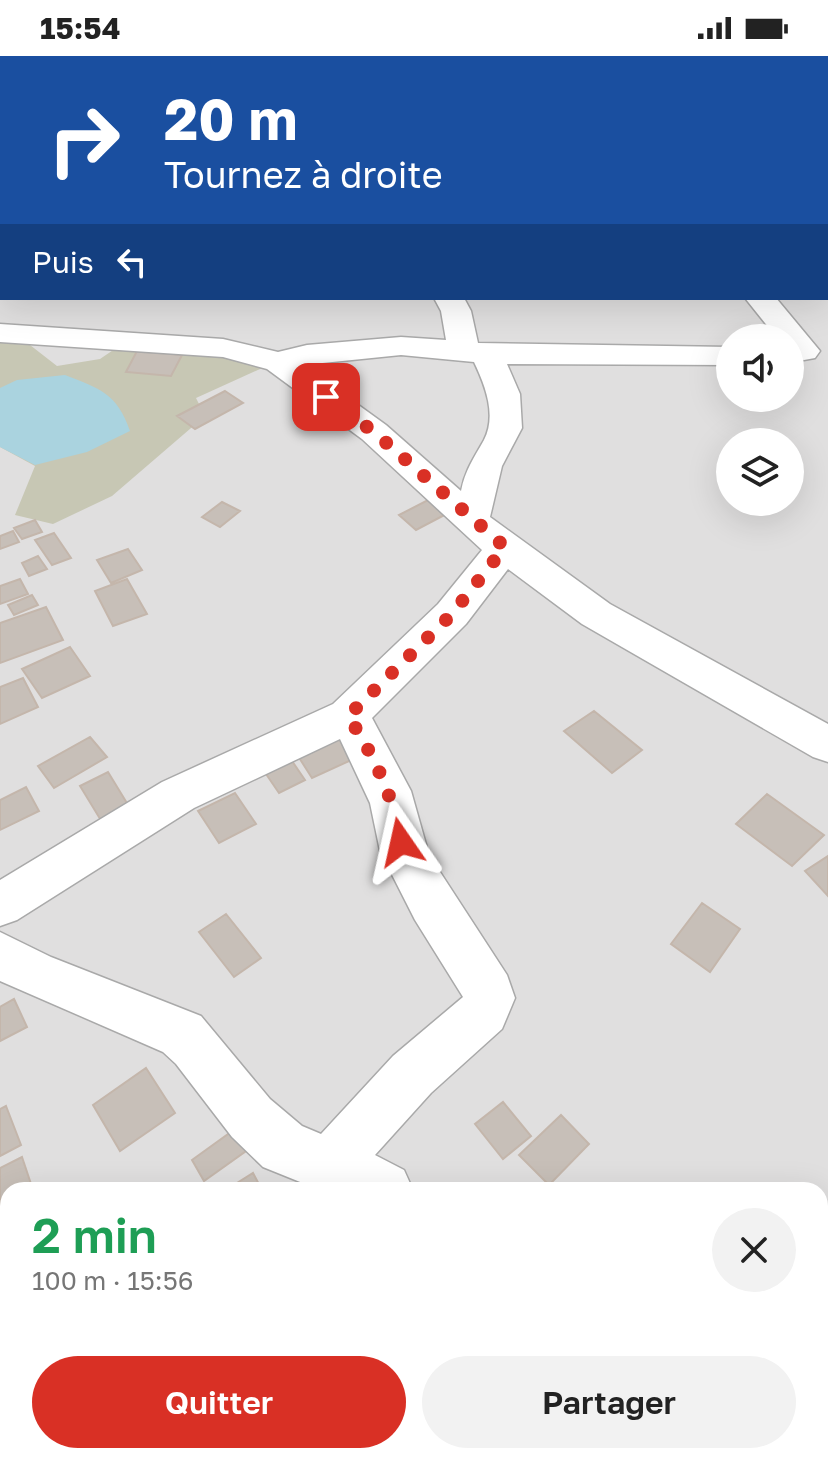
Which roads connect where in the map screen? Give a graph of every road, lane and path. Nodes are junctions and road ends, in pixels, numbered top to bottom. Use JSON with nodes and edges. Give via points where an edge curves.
{"nodes":[{"id":1,"x":450,"y":300,"type":"edge"},
{"id":2,"x":762,"y":300,"type":"edge"},
{"id":3,"x":0,"y":333,"type":"edge"},
{"id":4,"x":807,"y":351,"type":"edge"},
{"id":5,"x":474,"y":352,"type":"junction"},
{"id":6,"x":716,"y":356,"type":"edge"},
{"id":7,"x":278,"y":362,"type":"junction"},
{"id":8,"x":470,"y":520,"type":"junction"},
{"id":9,"x":505,"y":547,"type":"junction"},
{"id":10,"x":348,"y":716,"type":"junction"},
{"id":11,"x":828,"y":745,"type":"edge"},
{"id":12,"x":0,"y":905,"type":"edge"},
{"id":13,"x":0,"y":955,"type":"edge"},
{"id":14,"x":331,"y":1165,"type":"junction"},
{"id":15,"x":367,"y":1182,"type":"edge"}],
"edges":[{"from":1,"to":5,"type":"street"},
{"from":2,"to":4,"type":"street"},
{"from":3,"to":7,"type":"street","via":[[223,348]]},
{"from":5,"to":6,"type":"street"},
{"from":5,"to":7,"type":"street","via":[[382,347]]},
{"from":5,"to":8,"type":"street","via":[[498,378],[506,424],[488,459]]},
{"from":7,"to":8,"type":"street","via":[[374,432]]},
{"from":8,"to":9,"type":"street"},
{"from":9,"to":10,"type":"street","via":[[452,614]]},
{"from":9,"to":11,"type":"street","via":[[596,614]]},
{"from":10,"to":12,"type":"street","via":[[178,795]]},
{"from":10,"to":14,"type":"street","via":[[387,788],[402,848],[490,999],[480,1017],[436,1051]]},
{"from":13,"to":14,"type":"street","via":[[182,1034],[275,1140],[296,1154]]},
{"from":14,"to":15,"type":"street"}]}
